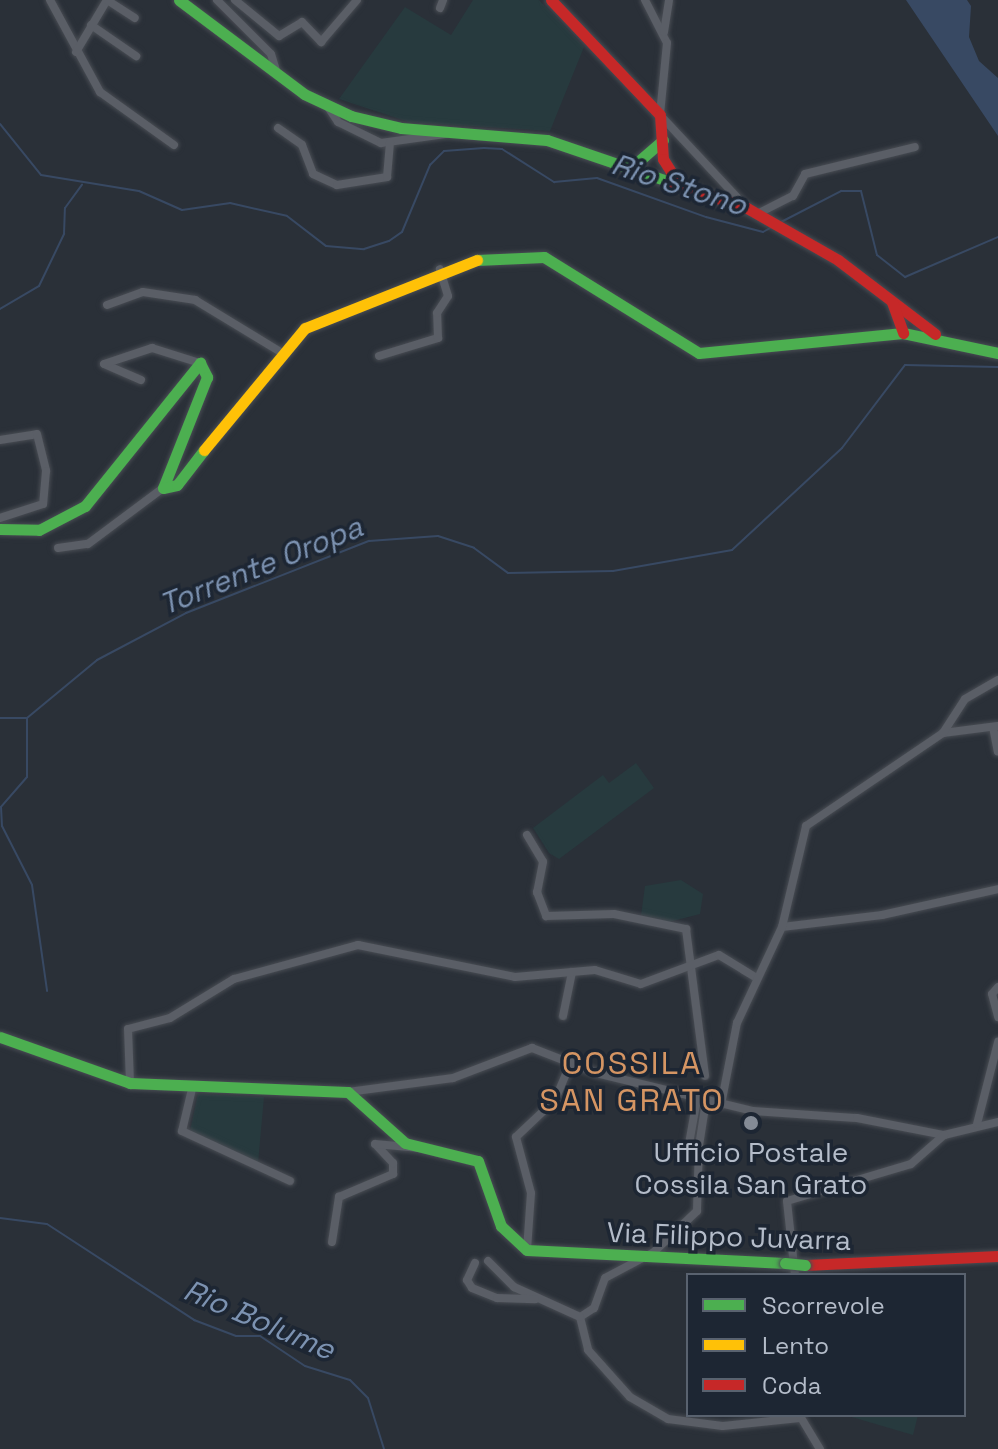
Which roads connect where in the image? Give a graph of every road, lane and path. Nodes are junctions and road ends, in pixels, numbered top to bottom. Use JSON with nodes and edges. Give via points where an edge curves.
{"nodes":[{"id":1,"x":50,"y":0,"type":"edge"},
{"id":2,"x":179,"y":0,"type":"edge"},
{"id":3,"x":217,"y":0,"type":"edge"},
{"id":4,"x":235,"y":0,"type":"edge"},
{"id":5,"x":551,"y":0,"type":"edge"},
{"id":6,"x":645,"y":0,"type":"edge"},
{"id":7,"x":669,"y":0,"type":"edge"},
{"id":8,"x":355,"y":4,"type":"edge"},
{"id":9,"x":135,"y":18,"type":"dead end"},
{"id":10,"x":91,"y":25,"type":"junction"},
{"id":11,"x":664,"y":33,"type":"junction"},
{"id":12,"x":76,"y":52,"type":"junction"},
{"id":13,"x":136,"y":56,"type":"dead end"},
{"id":14,"x":277,"y":74,"type":"junction"},
{"id":15,"x":328,"y":107,"type":"junction"},
{"id":16,"x":660,"y":115,"type":"junction"},
{"id":17,"x":278,"y":128,"type":"dead end"},
{"id":18,"x":456,"y":130,"type":"junction"},
{"id":19,"x":390,"y":142,"type":"junction"},
{"id":20,"x":174,"y":145,"type":"dead end"},
{"id":21,"x":915,"y":147,"type":"dead end"},
{"id":22,"x":659,"y":157,"type":"junction"},
{"id":23,"x":632,"y":167,"type":"junction"},
{"id":24,"x":652,"y":174,"type":"junction"},
{"id":25,"x":679,"y":183,"type":"junction"},
{"id":26,"x":747,"y":208,"type":"junction"},
{"id":27,"x":759,"y":213,"type":"junction"},
{"id":28,"x":440,"y":269,"type":"junction"},
{"id":29,"x":107,"y":305,"type":"dead end"},
{"id":30,"x":902,"y":315,"type":"junction"},
{"id":31,"x":903,"y":333,"type":"junction"},
{"id":32,"x":936,"y":334,"type":"junction"},
{"id":33,"x":882,"y":336,"type":"junction"},
{"id":34,"x":279,"y":351,"type":"junction"},
{"id":35,"x":998,"y":353,"type":"edge"},
{"id":36,"x":379,"y":356,"type":"dead end"},
{"id":37,"x":200,"y":363,"type":"junction"},
{"id":38,"x":141,"y":380,"type":"dead end"},
{"id":39,"x":0,"y":440,"type":"edge"},
{"id":40,"x":163,"y":488,"type":"junction"},
{"id":41,"x":0,"y":518,"type":"edge"},
{"id":42,"x":0,"y":529,"type":"edge"},
{"id":43,"x":58,"y":548,"type":"dead end"},
{"id":44,"x":998,"y":680,"type":"edge"},
{"id":45,"x":995,"y":727,"type":"edge"},
{"id":46,"x":943,"y":733,"type":"junction"},
{"id":47,"x":998,"y":752,"type":"edge"},
{"id":48,"x":527,"y":835,"type":"dead end"},
{"id":49,"x":998,"y":889,"type":"edge"},
{"id":50,"x":782,"y":927,"type":"junction"},
{"id":51,"x":690,"y":962,"type":"junction"},
{"id":52,"x":572,"y":972,"type":"junction"},
{"id":53,"x":755,"y":977,"type":"junction"},
{"id":54,"x":998,"y":987,"type":"edge"},
{"id":55,"x":563,"y":1016,"type":"dead end"},
{"id":56,"x":998,"y":1017,"type":"edge"},
{"id":57,"x":0,"y":1037,"type":"edge"},
{"id":58,"x":998,"y":1042,"type":"edge"},
{"id":59,"x":571,"y":1062,"type":"junction"},
{"id":60,"x":705,"y":1076,"type":"dead end"},
{"id":61,"x":130,"y":1083,"type":"junction"},
{"id":62,"x":192,"y":1089,"type":"junction"},
{"id":63,"x":348,"y":1092,"type":"junction"},
{"id":64,"x":702,"y":1100,"type":"junction"},
{"id":65,"x":721,"y":1105,"type":"junction"},
{"id":66,"x":998,"y":1122,"type":"edge"},
{"id":67,"x":977,"y":1124,"type":"junction"},
{"id":68,"x":944,"y":1135,"type":"junction"},
{"id":69,"x":420,"y":1148,"type":"junction"},
{"id":70,"x":290,"y":1181,"type":"dead end"},
{"id":71,"x":332,"y":1242,"type":"dead end"},
{"id":72,"x":527,"y":1250,"type":"junction"},
{"id":73,"x":654,"y":1252,"type":"junction"},
{"id":74,"x":998,"y":1256,"type":"edge"},
{"id":75,"x":488,"y":1261,"type":"dead end"},
{"id":76,"x":475,"y":1263,"type":"dead end"},
{"id":77,"x":795,"y":1273,"type":"edge"},
{"id":78,"x":547,"y":1301,"type":"junction"},
{"id":79,"x":580,"y":1317,"type":"junction"},
{"id":80,"x":800,"y":1417,"type":"edge"},
{"id":81,"x":820,"y":1449,"type":"edge"}],
"edges":[{"from":1,"to":12,"type":"street"},
{"from":2,"to":14,"type":"street"},
{"from":3,"to":14,"type":"street","via":[[271,54]]},
{"from":4,"to":8,"type":"street","via":[[279,36],[302,22],[328,41]]},
{"from":5,"to":16,"type":"street"},
{"from":6,"to":11,"type":"street"},
{"from":7,"to":11,"type":"street"},
{"from":9,"to":10,"type":"street","via":[[107,0]]},
{"from":10,"to":12,"type":"street"},
{"from":10,"to":13,"type":"street"},
{"from":11,"to":16,"type":"street"},
{"from":12,"to":20,"type":"street","via":[[116,109]]},
{"from":14,"to":15,"type":"street"},
{"from":15,"to":18,"type":"street","via":[[378,124]]},
{"from":15,"to":19,"type":"street","via":[[369,140]]},
{"from":16,"to":22,"type":"street"},
{"from":16,"to":26,"type":"street"},
{"from":17,"to":19,"type":"street","via":[[302,145],[313,174],[337,185],[387,177]]},
{"from":18,"to":19,"type":"street"},
{"from":18,"to":23,"type":"street","via":[[529,136]]},
{"from":21,"to":27,"type":"street","via":[[805,174],[793,196]]},
{"from":22,"to":23,"type":"street"},
{"from":22,"to":24,"type":"street"},
{"from":22,"to":25,"type":"street"},
{"from":23,"to":24,"type":"street"},
{"from":24,"to":25,"type":"street"},
{"from":25,"to":26,"type":"street"},
{"from":26,"to":27,"type":"street"},
{"from":27,"to":30,"type":"street","via":[[892,302]]},
{"from":28,"to":33,"type":"street","via":[[544,257],[699,353]]},
{"from":28,"to":34,"type":"street","via":[[319,319]]},
{"from":28,"to":36,"type":"street","via":[[448,296],[437,313],[438,338]]},
{"from":29,"to":34,"type":"street","via":[[143,292],[195,300]]},
{"from":30,"to":31,"type":"street"},
{"from":30,"to":32,"type":"street"},
{"from":30,"to":33,"type":"street"},
{"from":31,"to":32,"type":"street"},
{"from":31,"to":33,"type":"street"},
{"from":32,"to":35,"type":"street"},
{"from":34,"to":40,"type":"street","via":[[177,485]]},
{"from":37,"to":38,"type":"street","via":[[152,348],[104,364]]},
{"from":37,"to":40,"type":"street","via":[[207,377]]},
{"from":37,"to":42,"type":"street","via":[[85,506],[39,530]]},
{"from":39,"to":41,"type":"street","via":[[37,434],[46,471],[43,504]]},
{"from":40,"to":43,"type":"street","via":[[88,544]]},
{"from":44,"to":46,"type":"street","via":[[965,699]]},
{"from":45,"to":46,"type":"street"},
{"from":45,"to":47,"type":"street"},
{"from":46,"to":50,"type":"street","via":[[815,815],[806,826]]},
{"from":48,"to":51,"type":"street","via":[[543,862],[537,892],[546,916],[614,914],[686,929]]},
{"from":49,"to":50,"type":"street","via":[[882,915]]},
{"from":50,"to":53,"type":"street"},
{"from":51,"to":52,"type":"street","via":[[641,984],[595,970]]},
{"from":51,"to":53,"type":"street","via":[[729,957]]},
{"from":51,"to":60,"type":"street"},
{"from":52,"to":55,"type":"street"},
{"from":52,"to":61,"type":"street","via":[[515,977],[381,945],[317,955],[234,979],[170,1018],[128,1029]]},
{"from":53,"to":65,"type":"street","via":[[737,1023]]},
{"from":54,"to":56,"type":"street","via":[[992,994]]},
{"from":57,"to":61,"type":"street"},
{"from":58,"to":67,"type":"street"},
{"from":59,"to":63,"type":"street","via":[[532,1048],[453,1078]]},
{"from":59,"to":64,"type":"street"},
{"from":59,"to":72,"type":"street","via":[[555,1100],[516,1137],[531,1193]]},
{"from":61,"to":62,"type":"street"},
{"from":62,"to":63,"type":"street"},
{"from":62,"to":70,"type":"street","via":[[182,1131]]},
{"from":63,"to":69,"type":"street"},
{"from":64,"to":65,"type":"street"},
{"from":64,"to":73,"type":"street","via":[[689,1144],[699,1146],[697,1211]]},
{"from":65,"to":68,"type":"street"},
{"from":66,"to":67,"type":"street"},
{"from":67,"to":68,"type":"street"},
{"from":68,"to":77,"type":"street","via":[[911,1164],[787,1201]]},
{"from":69,"to":71,"type":"street","via":[[375,1144],[393,1163],[393,1174],[339,1197]]},
{"from":69,"to":72,"type":"street","via":[[478,1161],[501,1226]]},
{"from":72,"to":73,"type":"street","name":"Via Filippo Juvarra","via":[[549,1256]]},
{"from":73,"to":74,"type":"street","name":"Via Filippo Juvarra","bridge":true,"via":[[805,1265]]},
{"from":73,"to":79,"type":"street","via":[[605,1278],[594,1308]]},
{"from":75,"to":78,"type":"street","via":[[501,1279]]},
{"from":76,"to":78,"type":"street","via":[[467,1280],[472,1288],[497,1298]]},
{"from":78,"to":79,"type":"street"},
{"from":79,"to":80,"type":"street","via":[[600,1370],[649,1412],[723,1426]]},
{"from":80,"to":81,"type":"street"}]}
